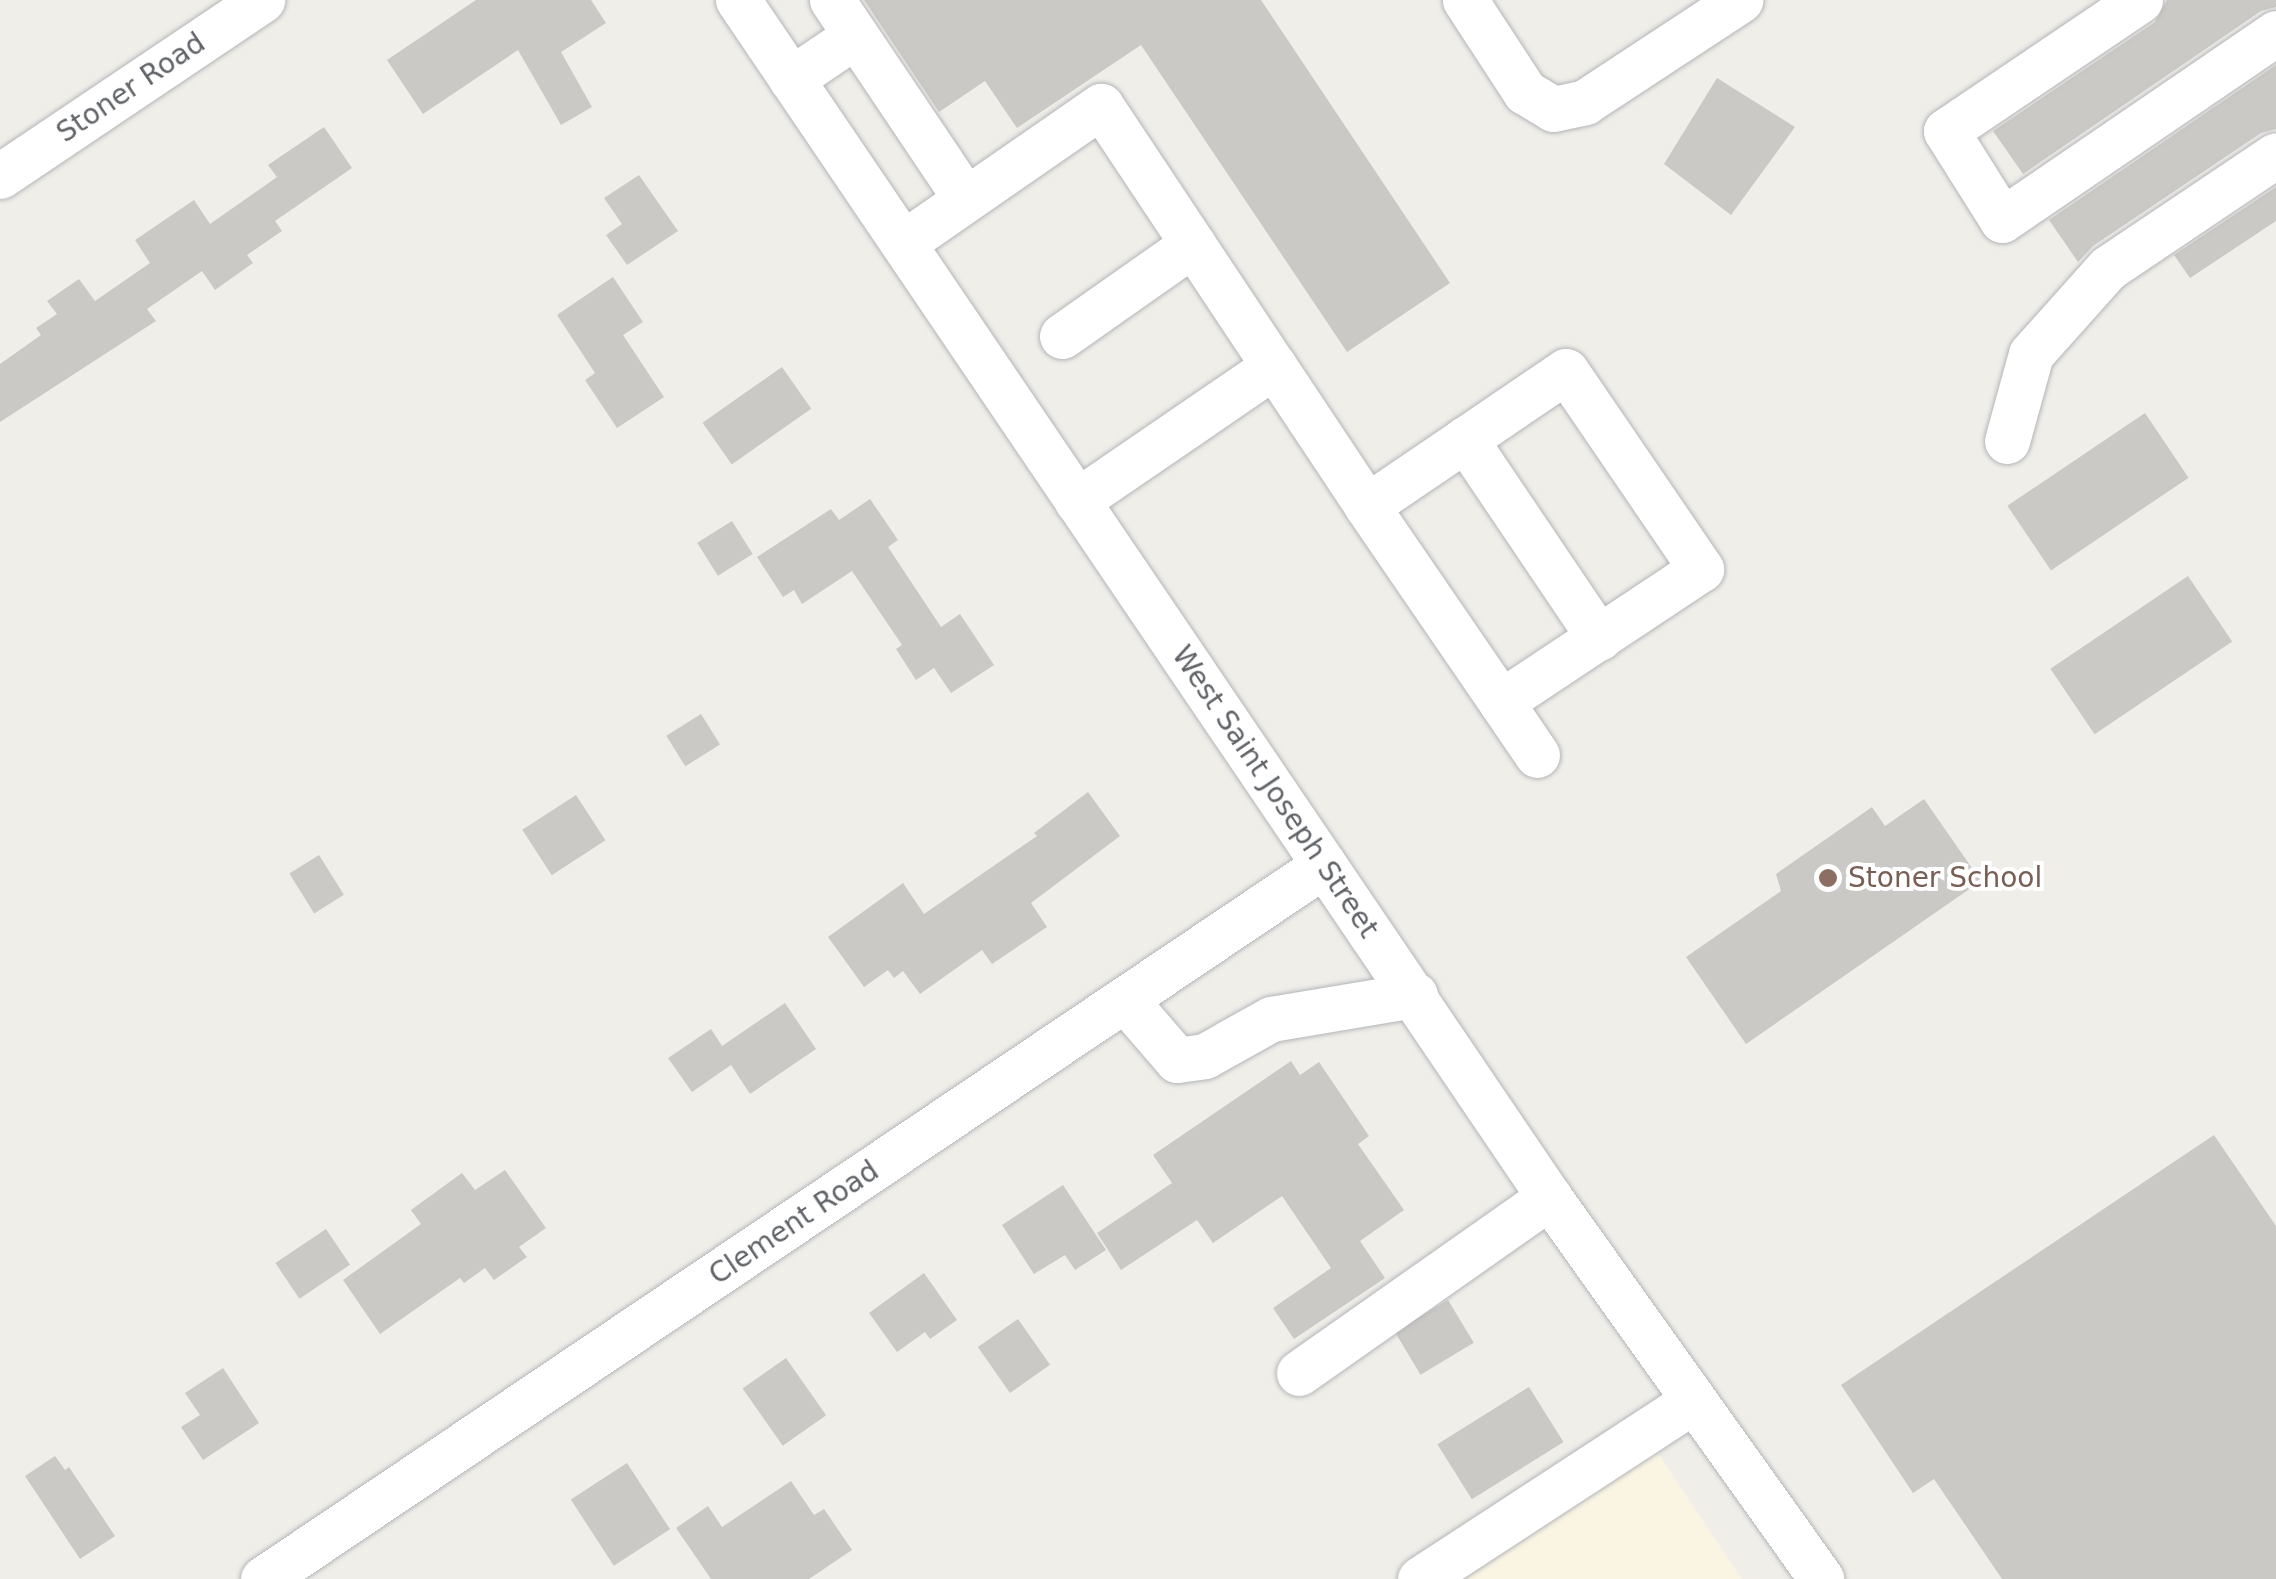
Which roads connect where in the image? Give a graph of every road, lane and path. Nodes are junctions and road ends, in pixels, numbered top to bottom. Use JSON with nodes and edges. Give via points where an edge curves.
{"nodes":[{"id":1,"x":262,"y":0,"type":"edge"},
{"id":2,"x":738,"y":0,"type":"edge"},
{"id":3,"x":1465,"y":0,"type":"edge"},
{"id":4,"x":1740,"y":0,"type":"edge"},
{"id":5,"x":2140,"y":0,"type":"edge"},
{"id":6,"x":844,"y":18,"type":"edge"},
{"id":7,"x":2276,"y":33,"type":"edge"},
{"id":8,"x":791,"y":79,"type":"junction"},
{"id":9,"x":2276,"y":155,"type":"edge"},
{"id":10,"x":0,"y":176,"type":"edge"},
{"id":11,"x":965,"y":198,"type":"junction"},
{"id":12,"x":902,"y":242,"type":"junction"},
{"id":13,"x":1193,"y":244,"type":"junction"},
{"id":14,"x":1062,"y":336,"type":"dead end"},
{"id":15,"x":1274,"y":366,"type":"junction"},
{"id":16,"x":1465,"y":439,"type":"junction"},
{"id":17,"x":2007,"y":441,"type":"dead end"},
{"id":18,"x":1077,"y":501,"type":"junction"},
{"id":19,"x":1366,"y":506,"type":"junction"},
{"id":20,"x":1599,"y":638,"type":"junction"},
{"id":21,"x":1501,"y":702,"type":"junction"},
{"id":22,"x":1538,"y":755,"type":"dead end"},
{"id":23,"x":1324,"y":865,"type":"junction"},
{"id":24,"x":1414,"y":995,"type":"junction"},
{"id":25,"x":1126,"y":1001,"type":"junction"},
{"id":26,"x":1550,"y":1196,"type":"junction"},
{"id":27,"x":1300,"y":1374,"type":"dead end"},
{"id":28,"x":1693,"y":1401,"type":"junction"},
{"id":29,"x":1804,"y":1573,"type":"edge"},
{"id":30,"x":263,"y":1579,"type":"edge"},
{"id":31,"x":1420,"y":1579,"type":"edge"}],
"edges":[{"from":1,"to":10,"type":"street","name":"Stoner Road"},
{"from":2,"to":8,"type":"street","name":"West Saint Joseph Street"},
{"from":3,"to":4,"type":"street","via":[[1525,92],[1553,109],[1585,102]]},
{"from":5,"to":7,"type":"street","via":[[1946,132],[2002,220]]},
{"from":6,"to":8,"type":"street"},
{"from":6,"to":11,"type":"street"},
{"from":8,"to":12,"type":"street","name":"West Saint Joseph Street"},
{"from":9,"to":17,"type":"street","via":[[2108,268],[2030,354]]},
{"from":11,"to":12,"type":"street"},
{"from":11,"to":13,"type":"street","via":[[1101,106]]},
{"from":12,"to":18,"type":"street","name":"West Saint Joseph Street"},
{"from":13,"to":14,"type":"street"},
{"from":13,"to":15,"type":"street"},
{"from":15,"to":18,"type":"street"},
{"from":15,"to":19,"type":"street"},
{"from":16,"to":19,"type":"street"},
{"from":16,"to":20,"type":"street"},
{"from":16,"to":20,"type":"street","via":[[1566,371],[1691,554],[1701,570]]},
{"from":18,"to":23,"type":"street","name":"West Saint Joseph Street"},
{"from":19,"to":21,"type":"street"},
{"from":20,"to":21,"type":"street"},
{"from":21,"to":22,"type":"street"},
{"from":23,"to":24,"type":"street","name":"West Saint Joseph Street"},
{"from":23,"to":25,"type":"street","name":"Clement Road"},
{"from":24,"to":25,"type":"street","via":[[1272,1019],[1205,1056],[1176,1060]]},
{"from":24,"to":26,"type":"street","name":"West Saint Joseph Street"},
{"from":25,"to":30,"type":"street","name":"Clement Road"},
{"from":26,"to":27,"type":"street"},
{"from":26,"to":28,"type":"street","name":"West Saint Joseph Street"},
{"from":28,"to":29,"type":"street","name":"West Saint Joseph Street"},
{"from":28,"to":31,"type":"street"}]}
